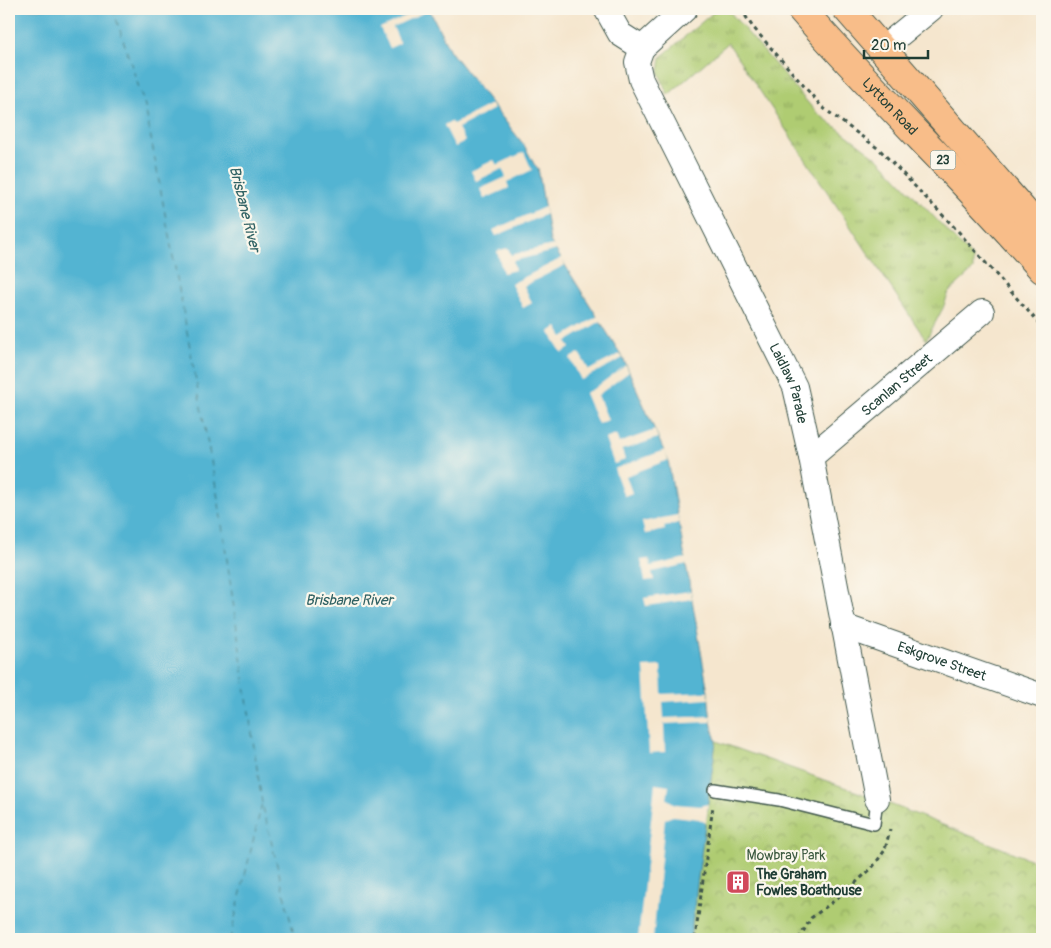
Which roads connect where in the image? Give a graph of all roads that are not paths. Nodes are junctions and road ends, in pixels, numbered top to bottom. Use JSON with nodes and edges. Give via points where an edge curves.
{"nodes":[{"id":1,"x":606,"y":9,"type":"edge"},
{"id":2,"x":685,"y":9,"type":"edge"},
{"id":3,"x":801,"y":9,"type":"edge"},
{"id":4,"x":847,"y":9,"type":"edge"},
{"id":5,"x":931,"y":9,"type":"edge"},
{"id":6,"x":642,"y":48,"type":"junction"},
{"id":7,"x":882,"y":49,"type":"junction"},
{"id":8,"x":1042,"y":232,"type":"edge"},
{"id":9,"x":1042,"y":270,"type":"edge"},
{"id":10,"x":982,"y":312,"type":"dead end"},
{"id":11,"x":811,"y":457,"type":"junction"},
{"id":12,"x":843,"y":626,"type":"junction"},
{"id":13,"x":1042,"y":696,"type":"edge"},
{"id":14,"x":715,"y":790,"type":"road end"},
{"id":15,"x":878,"y":800,"type":"joint"}],
"edges":[{"from":1,"to":6,"type":"street","via":[[620,34]]},
{"from":2,"to":6,"type":"street"},
{"from":3,"to":9,"type":"main road","name":"Lytton Road","number":"23","via":[[998,218]]},
{"from":4,"to":7,"type":"main road","name":"Lytton Road","number":"23"},
{"from":5,"to":7,"type":"street"},
{"from":6,"to":11,"type":"street","name":"Laidlaw Parade","via":[[638,62],[641,80],[795,387]]},
{"from":7,"to":8,"type":"main road","name":"Lytton Road","number":"23"},
{"from":10,"to":11,"type":"street","name":"Scanlan Street"},
{"from":11,"to":12,"type":"street","name":"Laidlaw Parade"},
{"from":12,"to":13,"type":"street","name":"Eskgrove Street"},
{"from":12,"to":15,"type":"street","name":"Laidlaw Parade"},
{"from":14,"to":15,"type":"lane","via":[[779,800],[874,824]]}]}
